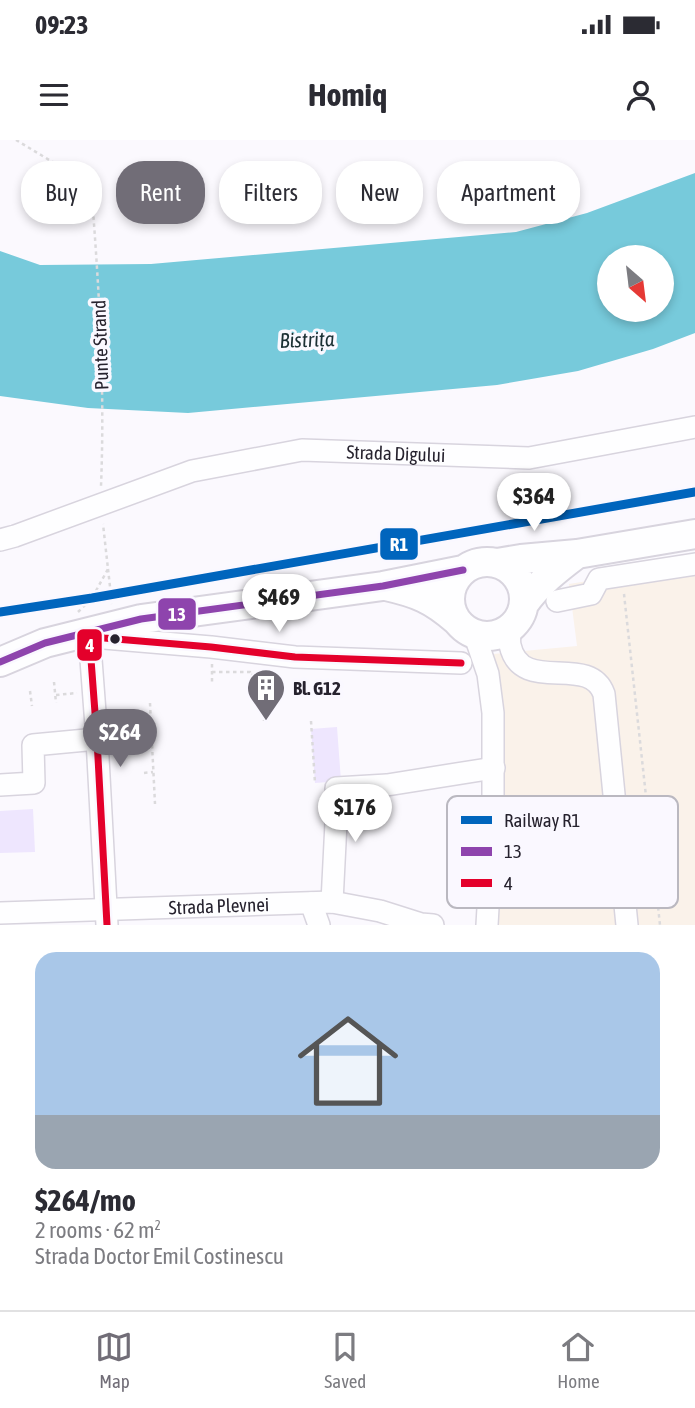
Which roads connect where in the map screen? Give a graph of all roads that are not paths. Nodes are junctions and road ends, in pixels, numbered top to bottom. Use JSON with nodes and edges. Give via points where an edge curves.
{"nodes":[{"id":1,"x":695,"y":427,"type":"edge"},
{"id":2,"x":695,"y":534,"type":"edge"},
{"id":3,"x":0,"y":540,"type":"edge"},
{"id":4,"x":577,"y":554,"type":"junction"},
{"id":5,"x":498,"y":563,"type":"junction"},
{"id":6,"x":695,"y":564,"type":"edge"},
{"id":7,"x":463,"y":570,"type":"junction"},
{"id":8,"x":383,"y":586,"type":"junction"},
{"id":9,"x":557,"y":601,"type":"dead end"},
{"id":10,"x":517,"y":616,"type":"junction"},
{"id":11,"x":81,"y":624,"type":"junction"},
{"id":12,"x":465,"y":626,"type":"junction"},
{"id":13,"x":0,"y":662,"type":"edge"},
{"id":14,"x":461,"y":663,"type":"dead end"},
{"id":15,"x":97,"y":740,"type":"junction"},
{"id":16,"x":494,"y":768,"type":"junction"},
{"id":17,"x":0,"y":785,"type":"edge"},
{"id":18,"x":494,"y":796,"type":"edge"},
{"id":19,"x":614,"y":796,"type":"edge"},
{"id":20,"x":322,"y":902,"type":"junction"},
{"id":21,"x":0,"y":913,"type":"edge"},
{"id":22,"x":107,"y":917,"type":"edge"},
{"id":23,"x":319,"y":925,"type":"edge"},
{"id":24,"x":433,"y":925,"type":"edge"}],
"edges":[{"from":1,"to":3,"type":"street","name":"Strada Digului","via":[[529,458],[302,450],[192,471]]},
{"from":2,"to":4,"type":"main road"},
{"from":4,"to":5,"type":"main road"},
{"from":4,"to":10,"type":"main road","via":[[533,591]]},
{"from":5,"to":7,"type":"main road","via":[[485,561]]},
{"from":5,"to":10,"type":"main road","via":[[521,583],[524,594]]},
{"from":6,"to":9,"type":"street","via":[[599,579],[591,594]]},
{"from":7,"to":8,"type":"main road"},
{"from":7,"to":12,"type":"main road","via":[[450,599],[452,610]]},
{"from":8,"to":11,"type":"main road"},
{"from":8,"to":12,"type":"main road","via":[[412,592]]},
{"from":10,"to":12,"type":"main road","via":[[499,634],[486,636]]},
{"from":10,"to":19,"type":"street","via":[[510,645],[524,667],[582,674],[601,686]]},
{"from":11,"to":13,"type":"main road"},
{"from":11,"to":14,"type":"street","via":[[104,638],[295,657]]},
{"from":11,"to":15,"type":"street"},
{"from":12,"to":16,"type":"street","via":[[488,674]]},
{"from":15,"to":17,"type":"street","via":[[33,745],[34,783]]},
{"from":15,"to":22,"type":"street"},
{"from":16,"to":18,"type":"street"},
{"from":16,"to":20,"type":"street","via":[[336,788]]},
{"from":20,"to":22,"type":"street","name":"Strada Plevnei"},
{"from":20,"to":23,"type":"street"},
{"from":20,"to":24,"type":"street","name":"Strada Plevnei"},
{"from":21,"to":22,"type":"street","name":"Strada Plevnei"}]}
